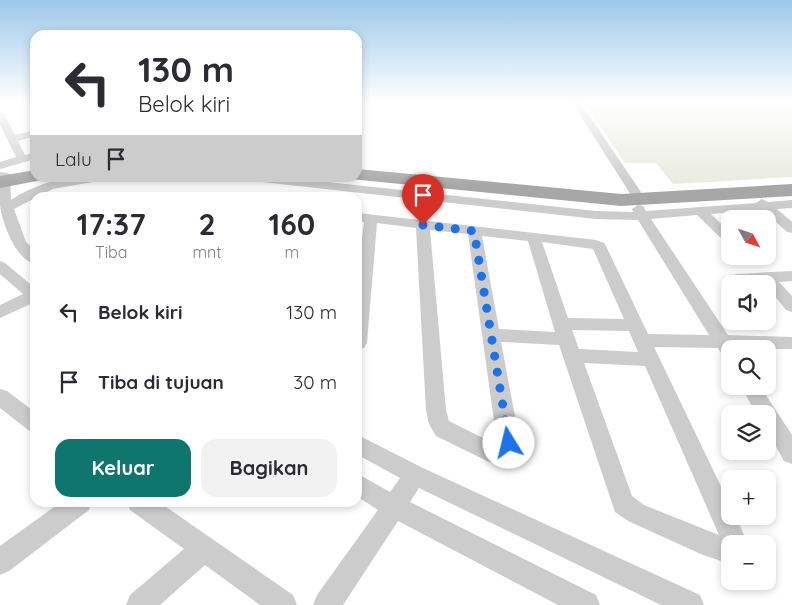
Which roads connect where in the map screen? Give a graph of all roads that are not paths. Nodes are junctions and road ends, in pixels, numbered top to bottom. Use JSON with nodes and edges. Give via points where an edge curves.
{"nodes":[{"id":1,"x":7,"y":130,"type":"edge"},
{"id":2,"x":586,"y":130,"type":"edge"},
{"id":3,"x":592,"y":130,"type":"edge"},
{"id":4,"x":30,"y":134,"type":"edge"},
{"id":5,"x":12,"y":139,"type":"junction"},
{"id":6,"x":28,"y":164,"type":"edge"},
{"id":7,"x":362,"y":168,"type":"edge"},
{"id":8,"x":389,"y":174,"type":"junction"},
{"id":9,"x":362,"y":175,"type":"edge"},
{"id":10,"x":1,"y":176,"type":"edge"},
{"id":11,"x":30,"y":176,"type":"edge"},
{"id":12,"x":59,"y":182,"type":"edge"},
{"id":13,"x":331,"y":182,"type":"edge"},
{"id":14,"x":792,"y":182,"type":"edge"},
{"id":15,"x":625,"y":188,"type":"junction"},
{"id":16,"x":792,"y":190,"type":"edge"},
{"id":17,"x":30,"y":192,"type":"edge"},
{"id":18,"x":30,"y":192,"type":"edge"},
{"id":19,"x":749,"y":193,"type":"junction"},
{"id":20,"x":792,"y":204,"type":"edge"},
{"id":21,"x":765,"y":206,"type":"junction"},
{"id":22,"x":8,"y":207,"type":"junction"},
{"id":23,"x":700,"y":211,"type":"junction"},
{"id":24,"x":643,"y":216,"type":"junction"},
{"id":25,"x":364,"y":218,"type":"edge"},
{"id":26,"x":423,"y":225,"type":"junction"},
{"id":27,"x":792,"y":229,"type":"edge"},
{"id":28,"x":474,"y":231,"type":"junction"},
{"id":29,"x":721,"y":231,"type":"edge"},
{"id":30,"x":534,"y":238,"type":"junction"},
{"id":31,"x":30,"y":255,"type":"edge"},
{"id":32,"x":362,"y":260,"type":"edge"},
{"id":33,"x":0,"y":266,"type":"edge"},
{"id":34,"x":792,"y":276,"type":"edge"},
{"id":35,"x":776,"y":277,"type":"edge"},
{"id":36,"x":776,"y":288,"type":"edge"},
{"id":37,"x":30,"y":291,"type":"edge"},
{"id":38,"x":30,"y":297,"type":"edge"},
{"id":39,"x":792,"y":306,"type":"edge"},
{"id":40,"x":0,"y":312,"type":"edge"},
{"id":41,"x":491,"y":335,"type":"junction"},
{"id":42,"x":567,"y":340,"type":"junction"},
{"id":43,"x":721,"y":340,"type":"edge"},
{"id":44,"x":642,"y":341,"type":"junction"},
{"id":45,"x":792,"y":343,"type":"edge"},
{"id":46,"x":776,"y":344,"type":"edge"},
{"id":47,"x":721,"y":348,"type":"edge"},
{"id":48,"x":0,"y":397,"type":"edge"},
{"id":49,"x":30,"y":420,"type":"edge"},
{"id":50,"x":776,"y":428,"type":"edge"},
{"id":51,"x":362,"y":446,"type":"edge"},
{"id":52,"x":792,"y":454,"type":"edge"},
{"id":53,"x":414,"y":475,"type":"junction"},
{"id":54,"x":362,"y":487,"type":"edge"},
{"id":55,"x":393,"y":506,"type":"junction"},
{"id":56,"x":74,"y":507,"type":"edge"},
{"id":57,"x":145,"y":507,"type":"edge"},
{"id":58,"x":732,"y":535,"type":"edge"},
{"id":59,"x":721,"y":548,"type":"edge"},
{"id":60,"x":203,"y":549,"type":"junction"},
{"id":61,"x":0,"y":562,"type":"edge"},
{"id":62,"x":140,"y":605,"type":"edge"},
{"id":63,"x":283,"y":605,"type":"edge"},
{"id":64,"x":327,"y":605,"type":"edge"},
{"id":65,"x":586,"y":605,"type":"edge"},
{"id":66,"x":690,"y":605,"type":"edge"}],
"edges":[{"from":1,"to":5,"type":"street"},
{"from":2,"to":15,"type":"street"},
{"from":3,"to":15,"type":"street"},
{"from":4,"to":5,"type":"street"},
{"from":5,"to":6,"type":"street"},
{"from":6,"to":10,"type":"main road"},
{"from":7,"to":8,"type":"main road"},
{"from":8,"to":9,"type":"main road"},
{"from":8,"to":15,"type":"main road","via":[[596,199]]},
{"from":10,"to":11,"type":"main road"},
{"from":10,"to":22,"type":"street"},
{"from":12,"to":17,"type":"street"},
{"from":13,"to":24,"type":"street","via":[[596,214]]},
{"from":14,"to":15,"type":"main road"},
{"from":15,"to":19,"type":"main road"},
{"from":15,"to":24,"type":"street"},
{"from":16,"to":19,"type":"main road"},
{"from":18,"to":22,"type":"street"},
{"from":19,"to":21,"type":"street"},
{"from":20,"to":21,"type":"street"},
{"from":21,"to":23,"type":"street"},
{"from":21,"to":27,"type":"street"},
{"from":22,"to":31,"type":"street","via":[[19,243]]},
{"from":23,"to":24,"type":"street"},
{"from":23,"to":29,"type":"street"},
{"from":24,"to":43,"type":"street"},
{"from":25,"to":26,"type":"street"},
{"from":25,"to":32,"type":"street"},
{"from":26,"to":28,"type":"street"},
{"from":26,"to":41,"type":"street","via":[[439,424],[444,430],[489,452],[503,452],[509,443]]},
{"from":28,"to":30,"type":"street"},
{"from":28,"to":41,"type":"street"},
{"from":30,"to":42,"type":"street"},
{"from":30,"to":44,"type":"street","via":[[599,246]]},
{"from":33,"to":37,"type":"street"},
{"from":34,"to":35,"type":"street"},
{"from":36,"to":39,"type":"street"},
{"from":38,"to":40,"type":"street"},
{"from":41,"to":42,"type":"street"},
{"from":42,"to":44,"type":"street"},
{"from":42,"to":44,"type":"street"},
{"from":42,"to":59,"type":"street","via":[[623,504],[636,513]]},
{"from":44,"to":47,"type":"street"},
{"from":44,"to":58,"type":"street"},
{"from":45,"to":46,"type":"street"},
{"from":48,"to":49,"type":"street"},
{"from":50,"to":52,"type":"street"},
{"from":51,"to":53,"type":"street"},
{"from":53,"to":55,"type":"street"},
{"from":53,"to":66,"type":"street"},
{"from":54,"to":55,"type":"street"},
{"from":55,"to":64,"type":"street"},
{"from":55,"to":65,"type":"street"},
{"from":56,"to":61,"type":"street"},
{"from":57,"to":60,"type":"street"},
{"from":60,"to":62,"type":"street"},
{"from":60,"to":63,"type":"street"}]}
